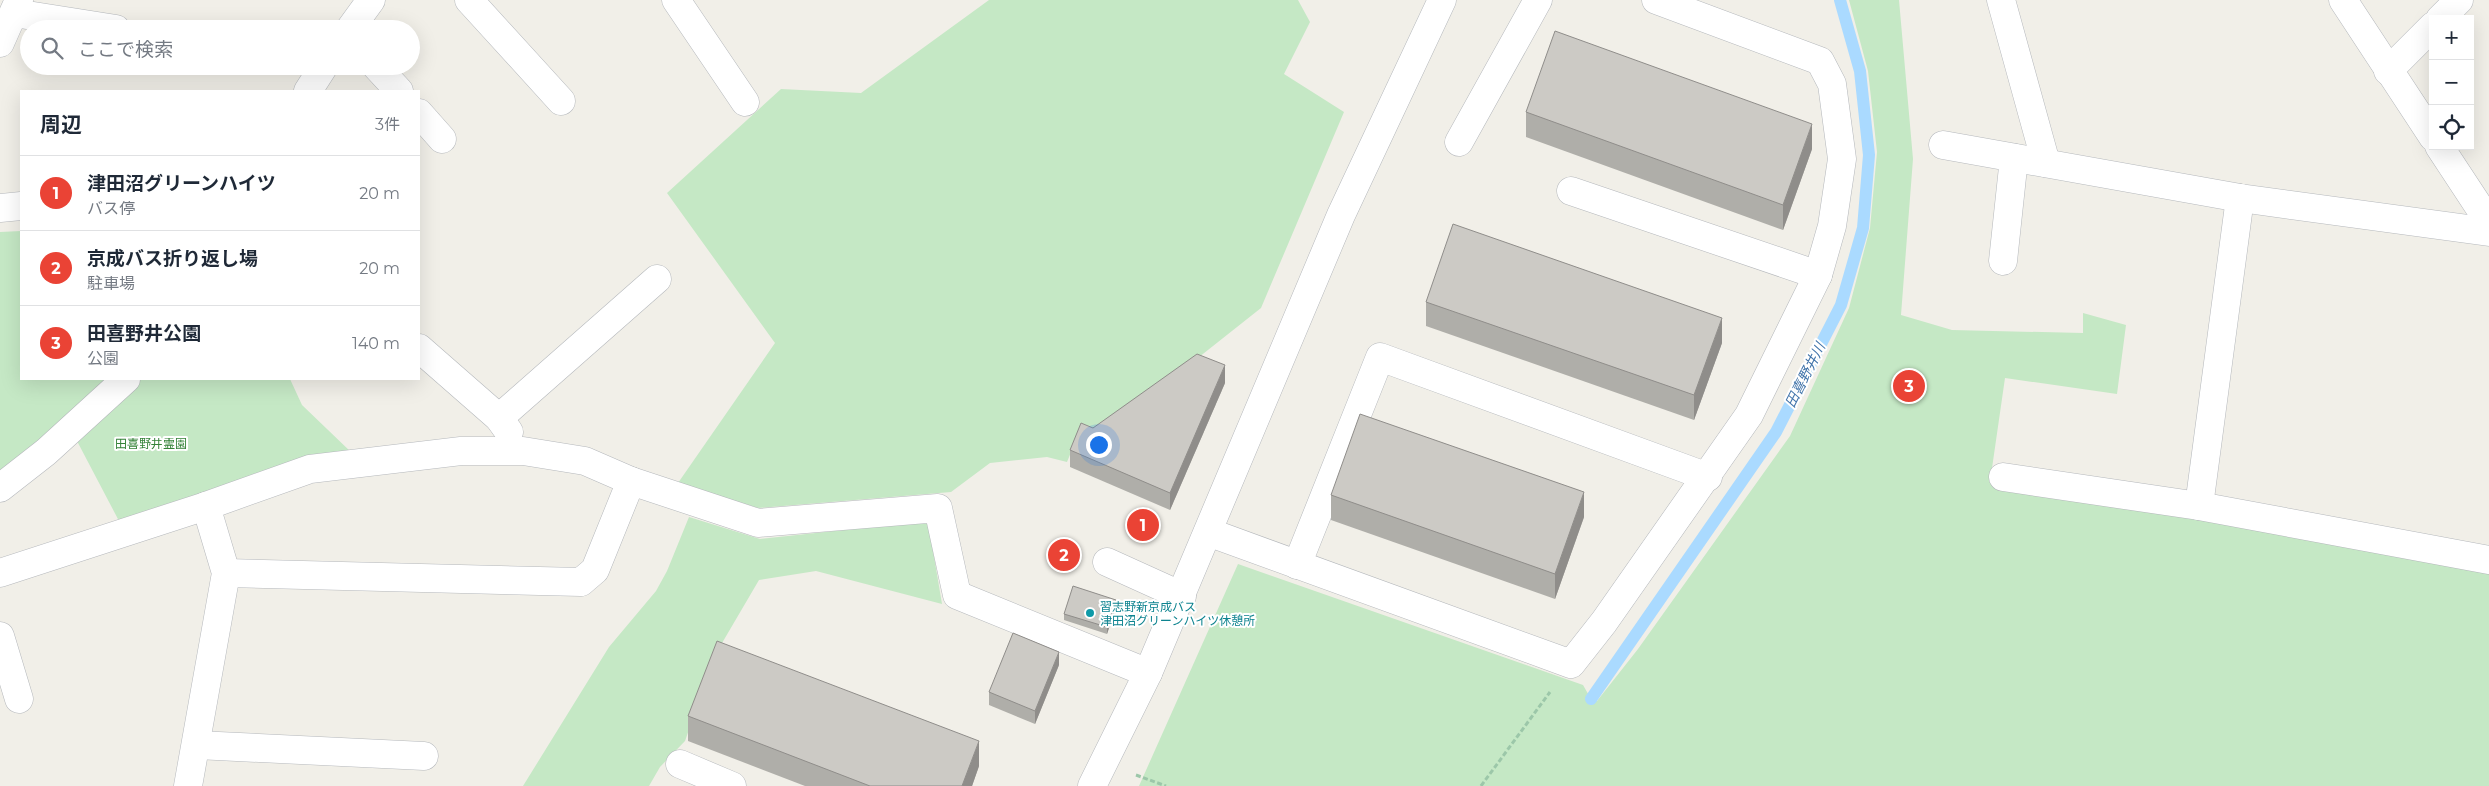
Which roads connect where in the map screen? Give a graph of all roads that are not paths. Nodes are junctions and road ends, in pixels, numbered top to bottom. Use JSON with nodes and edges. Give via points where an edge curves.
{"nodes":[{"id":1,"x":371,"y":0,"type":"edge"},
{"id":2,"x":469,"y":0,"type":"edge"},
{"id":3,"x":676,"y":0,"type":"edge"},
{"id":4,"x":1442,"y":0,"type":"edge"},
{"id":5,"x":1538,"y":0,"type":"edge"},
{"id":6,"x":1656,"y":0,"type":"edge"},
{"id":7,"x":2001,"y":0,"type":"edge"},
{"id":8,"x":2343,"y":0,"type":"edge"},
{"id":9,"x":2459,"y":0,"type":"edge"},
{"id":10,"x":16,"y":6,"type":"edge"},
{"id":11,"x":2444,"y":15,"type":"edge"},
{"id":12,"x":77,"y":20,"type":"edge"},
{"id":13,"x":357,"y":20,"type":"edge"},
{"id":14,"x":2429,"y":30,"type":"edge"},
{"id":15,"x":0,"y":43,"type":"edge"},
{"id":16,"x":2388,"y":71,"type":"junction"},
{"id":17,"x":318,"y":75,"type":"edge"},
{"id":18,"x":384,"y":75,"type":"edge"},
{"id":19,"x":309,"y":90,"type":"edge"},
{"id":20,"x":397,"y":90,"type":"edge"},
{"id":21,"x":561,"y":101,"type":"dead end"},
{"id":22,"x":746,"y":102,"type":"dead end"},
{"id":23,"x":420,"y":114,"type":"edge"},
{"id":24,"x":2429,"y":131,"type":"edge"},
{"id":25,"x":442,"y":138,"type":"dead end"},
{"id":26,"x":1459,"y":142,"type":"dead end"},
{"id":27,"x":1944,"y":145,"type":"dead end"},
{"id":28,"x":2442,"y":150,"type":"edge"},
{"id":29,"x":2014,"y":158,"type":"junction"},
{"id":30,"x":2046,"y":163,"type":"junction"},
{"id":31,"x":1570,"y":191,"type":"dead end"},
{"id":32,"x":2240,"y":198,"type":"junction"},
{"id":33,"x":20,"y":206,"type":"edge"},
{"id":34,"x":0,"y":208,"type":"edge"},
{"id":35,"x":2487,"y":217,"type":"edge"},
{"id":36,"x":2003,"y":261,"type":"dead end"},
{"id":37,"x":1818,"y":275,"type":"junction"},
{"id":38,"x":657,"y":279,"type":"dead end"},
{"id":39,"x":420,"y":349,"type":"edge"},
{"id":40,"x":125,"y":380,"type":"edge"},
{"id":41,"x":499,"y":418,"type":"junction"},
{"id":42,"x":523,"y":451,"type":"junction"},
{"id":43,"x":1708,"y":477,"type":"junction"},
{"id":44,"x":2003,"y":477,"type":"dead end"},
{"id":45,"x":631,"y":481,"type":"junction"},
{"id":46,"x":0,"y":488,"type":"edge"},
{"id":47,"x":206,"y":506,"type":"junction"},
{"id":48,"x":2199,"y":506,"type":"junction"},
{"id":49,"x":1208,"y":532,"type":"junction"},
{"id":50,"x":2489,"y":560,"type":"edge"},
{"id":51,"x":1107,"y":562,"type":"dead end"},
{"id":52,"x":1297,"y":565,"type":"junction"},
{"id":53,"x":0,"y":573,"type":"edge"},
{"id":54,"x":226,"y":573,"type":"junction"},
{"id":55,"x":1182,"y":596,"type":"junction"},
{"id":56,"x":0,"y":636,"type":"edge"},
{"id":57,"x":1148,"y":672,"type":"junction"},
{"id":58,"x":20,"y":700,"type":"dead end"},
{"id":59,"x":197,"y":745,"type":"junction"},
{"id":60,"x":424,"y":756,"type":"dead end"},
{"id":61,"x":680,"y":764,"type":"dead end"},
{"id":62,"x":188,"y":786,"type":"edge"},
{"id":63,"x":732,"y":786,"type":"edge"},
{"id":64,"x":1092,"y":786,"type":"edge"}],
"edges":[{"from":1,"to":13,"type":"street"},
{"from":2,"to":21,"type":"street"},
{"from":3,"to":22,"type":"street"},
{"from":4,"to":49,"type":"street","via":[[1341,215]]},
{"from":5,"to":26,"type":"street"},
{"from":6,"to":37,"type":"street","via":[[1820,61],[1832,84],[1842,159],[1832,226]]},
{"from":7,"to":30,"type":"street"},
{"from":8,"to":16,"type":"street"},
{"from":9,"to":11,"type":"street"},
{"from":10,"to":12,"type":"street"},
{"from":10,"to":15,"type":"street"},
{"from":14,"to":16,"type":"street"},
{"from":16,"to":24,"type":"street"},
{"from":17,"to":19,"type":"street"},
{"from":18,"to":20,"type":"street"},
{"from":23,"to":25,"type":"street"},
{"from":27,"to":29,"type":"street"},
{"from":28,"to":35,"type":"street"},
{"from":29,"to":30,"type":"street"},
{"from":29,"to":36,"type":"street"},
{"from":30,"to":32,"type":"street"},
{"from":31,"to":37,"type":"street"},
{"from":32,"to":35,"type":"street"},
{"from":32,"to":48,"type":"street"},
{"from":33,"to":34,"type":"street"},
{"from":37,"to":43,"type":"street","via":[[1749,415]]},
{"from":38,"to":41,"type":"street"},
{"from":39,"to":41,"type":"street"},
{"from":40,"to":46,"type":"street","via":[[46,452]]},
{"from":41,"to":42,"type":"street"},
{"from":42,"to":45,"type":"street","via":[[585,461]]},
{"from":42,"to":47,"type":"street","via":[[461,451],[310,468]]},
{"from":43,"to":52,"type":"street","via":[[1571,664]]},
{"from":43,"to":52,"type":"street","via":[[1380,357]]},
{"from":44,"to":48,"type":"street"},
{"from":45,"to":54,"type":"street","via":[[595,570],[581,582]]},
{"from":45,"to":57,"type":"street","via":[[758,523],[938,508],[957,595]]},
{"from":47,"to":53,"type":"street"},
{"from":47,"to":54,"type":"street"},
{"from":48,"to":50,"type":"street"},
{"from":49,"to":52,"type":"street"},
{"from":49,"to":55,"type":"street"},
{"from":51,"to":55,"type":"street"},
{"from":54,"to":59,"type":"street"},
{"from":55,"to":57,"type":"street"},
{"from":56,"to":58,"type":"street"},
{"from":57,"to":64,"type":"street"},
{"from":59,"to":60,"type":"street"},
{"from":59,"to":62,"type":"street"},
{"from":61,"to":63,"type":"street"}]}
